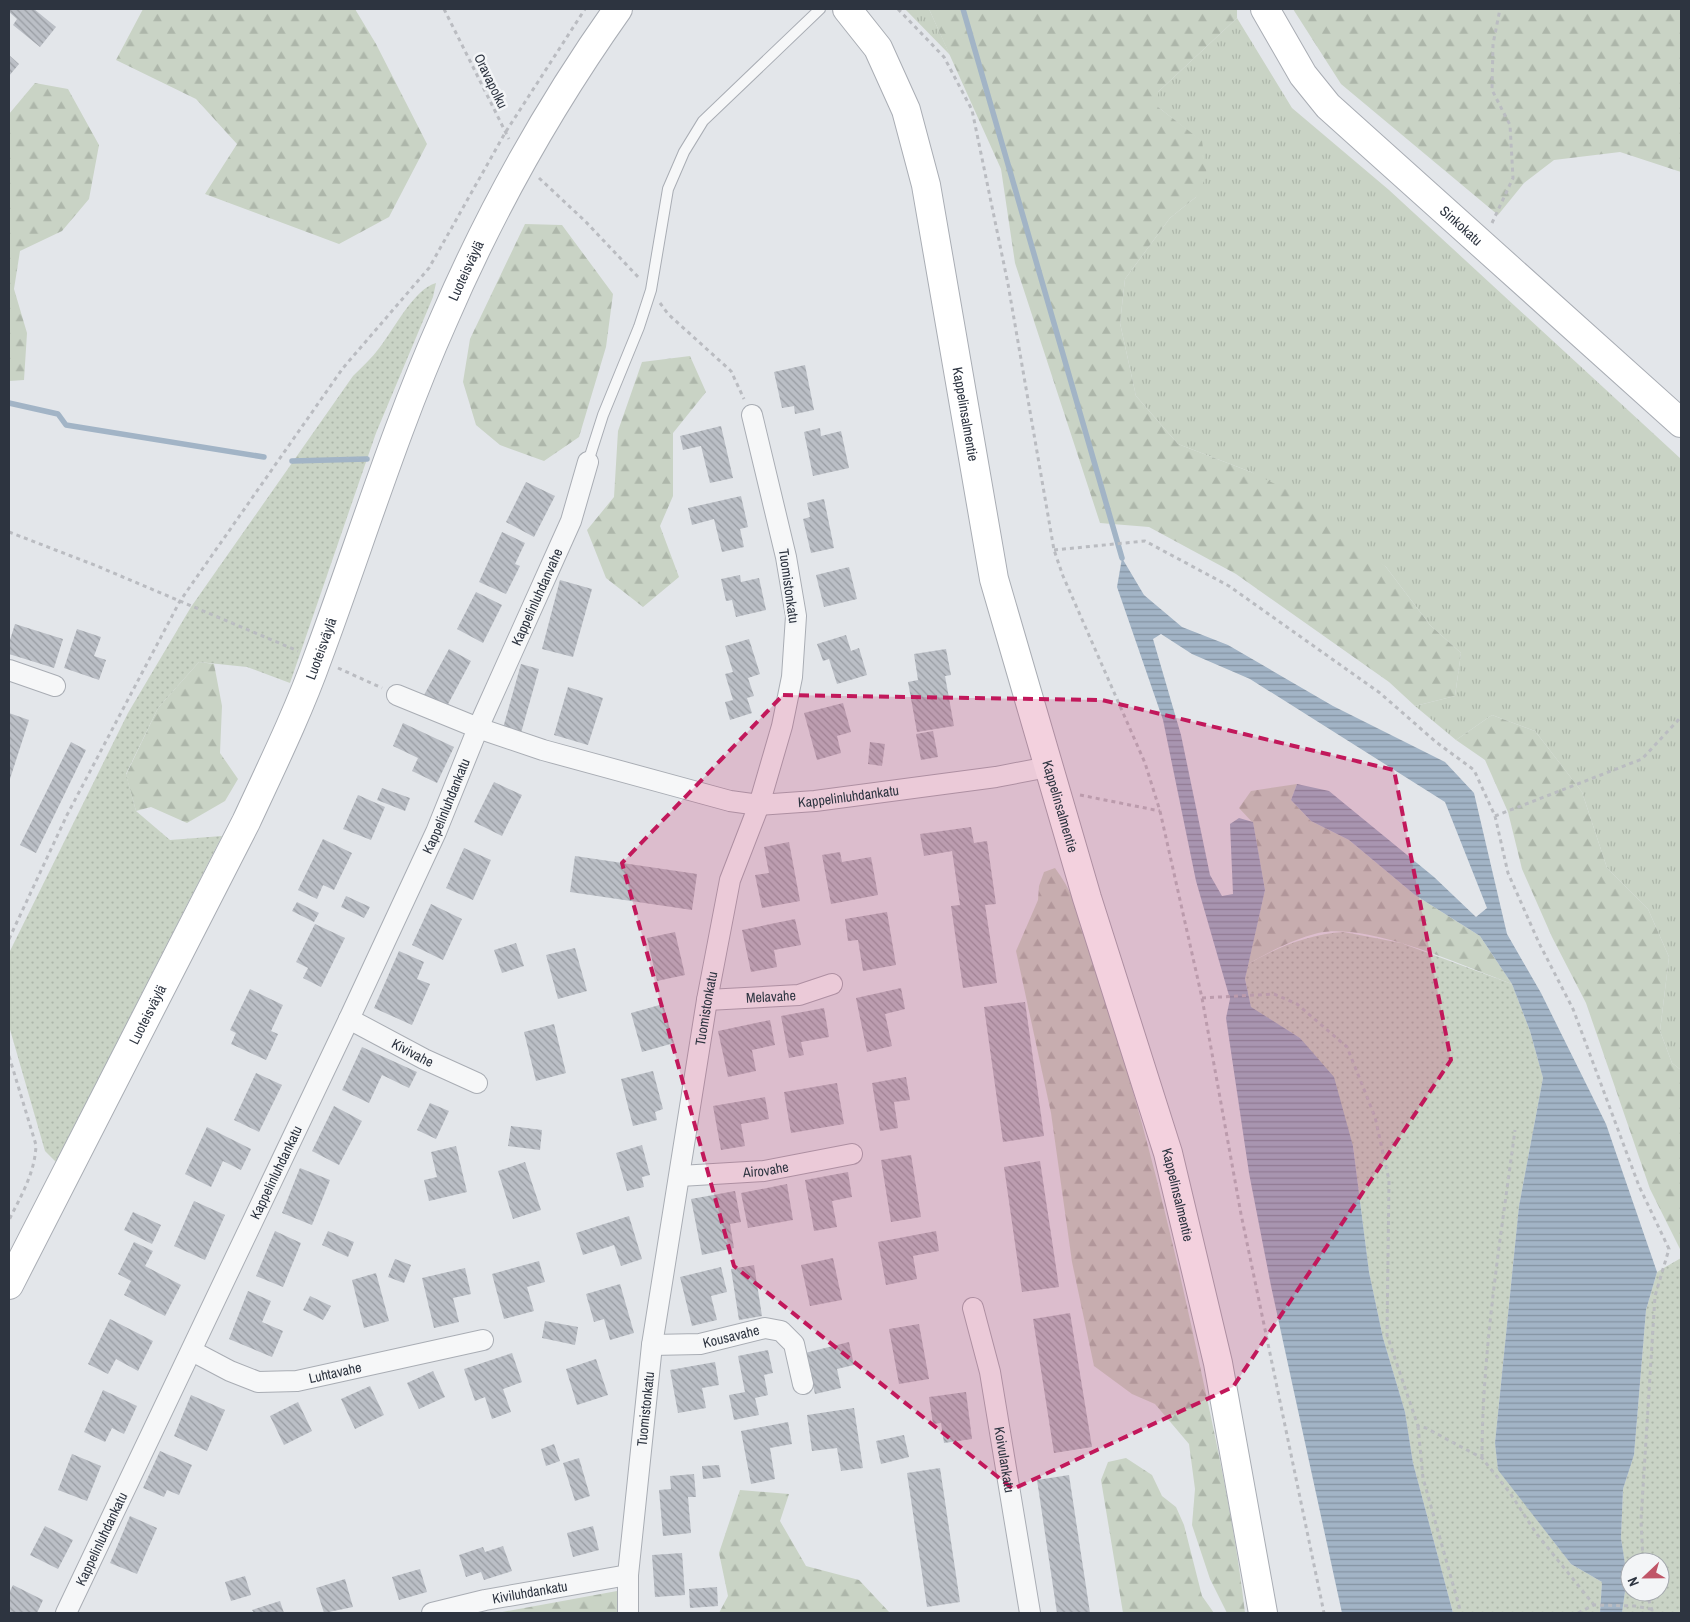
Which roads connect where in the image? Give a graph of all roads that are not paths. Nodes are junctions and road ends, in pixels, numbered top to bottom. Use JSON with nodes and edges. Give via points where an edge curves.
{"nodes":[{"id":1,"x":618,"y":9,"type":"edge"},
{"id":2,"x":820,"y":9,"type":"edge"},
{"id":3,"x":847,"y":9,"type":"edge"},
{"id":4,"x":1265,"y":9,"type":"edge"},
{"id":5,"x":752,"y":415,"type":"dead end"},
{"id":6,"x":1681,"y":423,"type":"edge"},
{"id":7,"x":588,"y":462,"type":"joint"},
{"id":8,"x":9,"y":670,"type":"edge"},
{"id":9,"x":55,"y":686,"type":"dead end"},
{"id":10,"x":396,"y":695,"type":"road end"},
{"id":11,"x":478,"y":728,"type":"junction"},
{"id":12,"x":1051,"y":779,"type":"junction"},
{"id":13,"x":759,"y":805,"type":"junction"},
{"id":14,"x":832,"y":984,"type":"dead end"},
{"id":15,"x":707,"y":1000,"type":"junction"},
{"id":16,"x":350,"y":1019,"type":"junction"},
{"id":17,"x":477,"y":1083,"type":"dead end"},
{"id":18,"x":852,"y":1154,"type":"dead end"},
{"id":19,"x":680,"y":1176,"type":"junction"},
{"id":20,"x":9,"y":1285,"type":"edge"},
{"id":21,"x":974,"y":1308,"type":"dead end"},
{"id":22,"x":483,"y":1340,"type":"dead end"},
{"id":23,"x":652,"y":1346,"type":"junction"},
{"id":24,"x":192,"y":1351,"type":"junction"},
{"id":25,"x":804,"y":1384,"type":"dead end"},
{"id":26,"x":628,"y":1575,"type":"junction"},
{"id":27,"x":66,"y":1613,"type":"edge"},
{"id":28,"x":432,"y":1613,"type":"edge"},
{"id":29,"x":628,"y":1613,"type":"edge"},
{"id":30,"x":1030,"y":1613,"type":"edge"},
{"id":31,"x":1263,"y":1613,"type":"edge"}],
"edges":[{"from":1,"to":20,"type":"main road","name":"Luoteisväylä","via":[[583,59],[495,211],[444,319],[392,447],[318,659],[246,822]]},
{"from":2,"to":7,"type":"lane","via":[[703,121],[684,152],[668,189],[651,290]]},
{"from":3,"to":12,"type":"main road","name":"Kappelinsalmentie","via":[[878,48],[906,110],[926,185],[994,579]]},
{"from":4,"to":6,"type":"main road","name":"Sinkokatu","via":[[1303,75],[1328,106]]},
{"from":5,"to":13,"type":"street","name":"Tuomistonkatu","via":[[786,557],[796,616],[791,685]]},
{"from":7,"to":11,"type":"street","name":"Kappelinluhdanvahe","via":[[571,521]]},
{"from":8,"to":9,"type":"street"},
{"from":10,"to":11,"type":"street","name":"Kappelinluhdankatu"},
{"from":11,"to":13,"type":"street","name":"Kappelinluhdankatu","via":[[543,750],[730,801]]},
{"from":11,"to":16,"type":"street","name":"Kappelinluhdankatu","via":[[436,832]]},
{"from":12,"to":13,"type":"street","name":"Kappelinluhdankatu"},
{"from":12,"to":31,"type":"main road","name":"Kappelinsalmentie","via":[[1168,1153],[1218,1363]]},
{"from":13,"to":15,"type":"street","name":"Tuomistonkatu","via":[[730,880]]},
{"from":14,"to":15,"type":"street","name":"Melavahe","via":[[799,995]]},
{"from":15,"to":19,"type":"street","name":"Tuomistonkatu"},
{"from":16,"to":17,"type":"street","name":"Kivivahe"},
{"from":16,"to":24,"type":"street","name":"Kappelinluhdankatu"},
{"from":18,"to":19,"type":"street","name":"Airovahe","via":[[764,1171]]},
{"from":19,"to":23,"type":"street","name":"Tuomistonkatu"},
{"from":21,"to":30,"type":"street","name":"Koivulankatu","via":[[990,1372]]},
{"from":22,"to":24,"type":"street","name":"Luhtavahe","via":[[288,1381],[258,1382],[230,1372]]},
{"from":23,"to":25,"type":"street","name":"Kousavahe","via":[[700,1344],[765,1328],[781,1331],[794,1344]]},
{"from":23,"to":26,"type":"street","name":"Tuomistonkatu"},
{"from":24,"to":27,"type":"street","name":"Kappelinluhdankatu"},
{"from":26,"to":28,"type":"street","name":"Kiviluhdankatu","via":[[485,1600]]},
{"from":26,"to":29,"type":"street","name":"Tuomistonkatu"}]}
